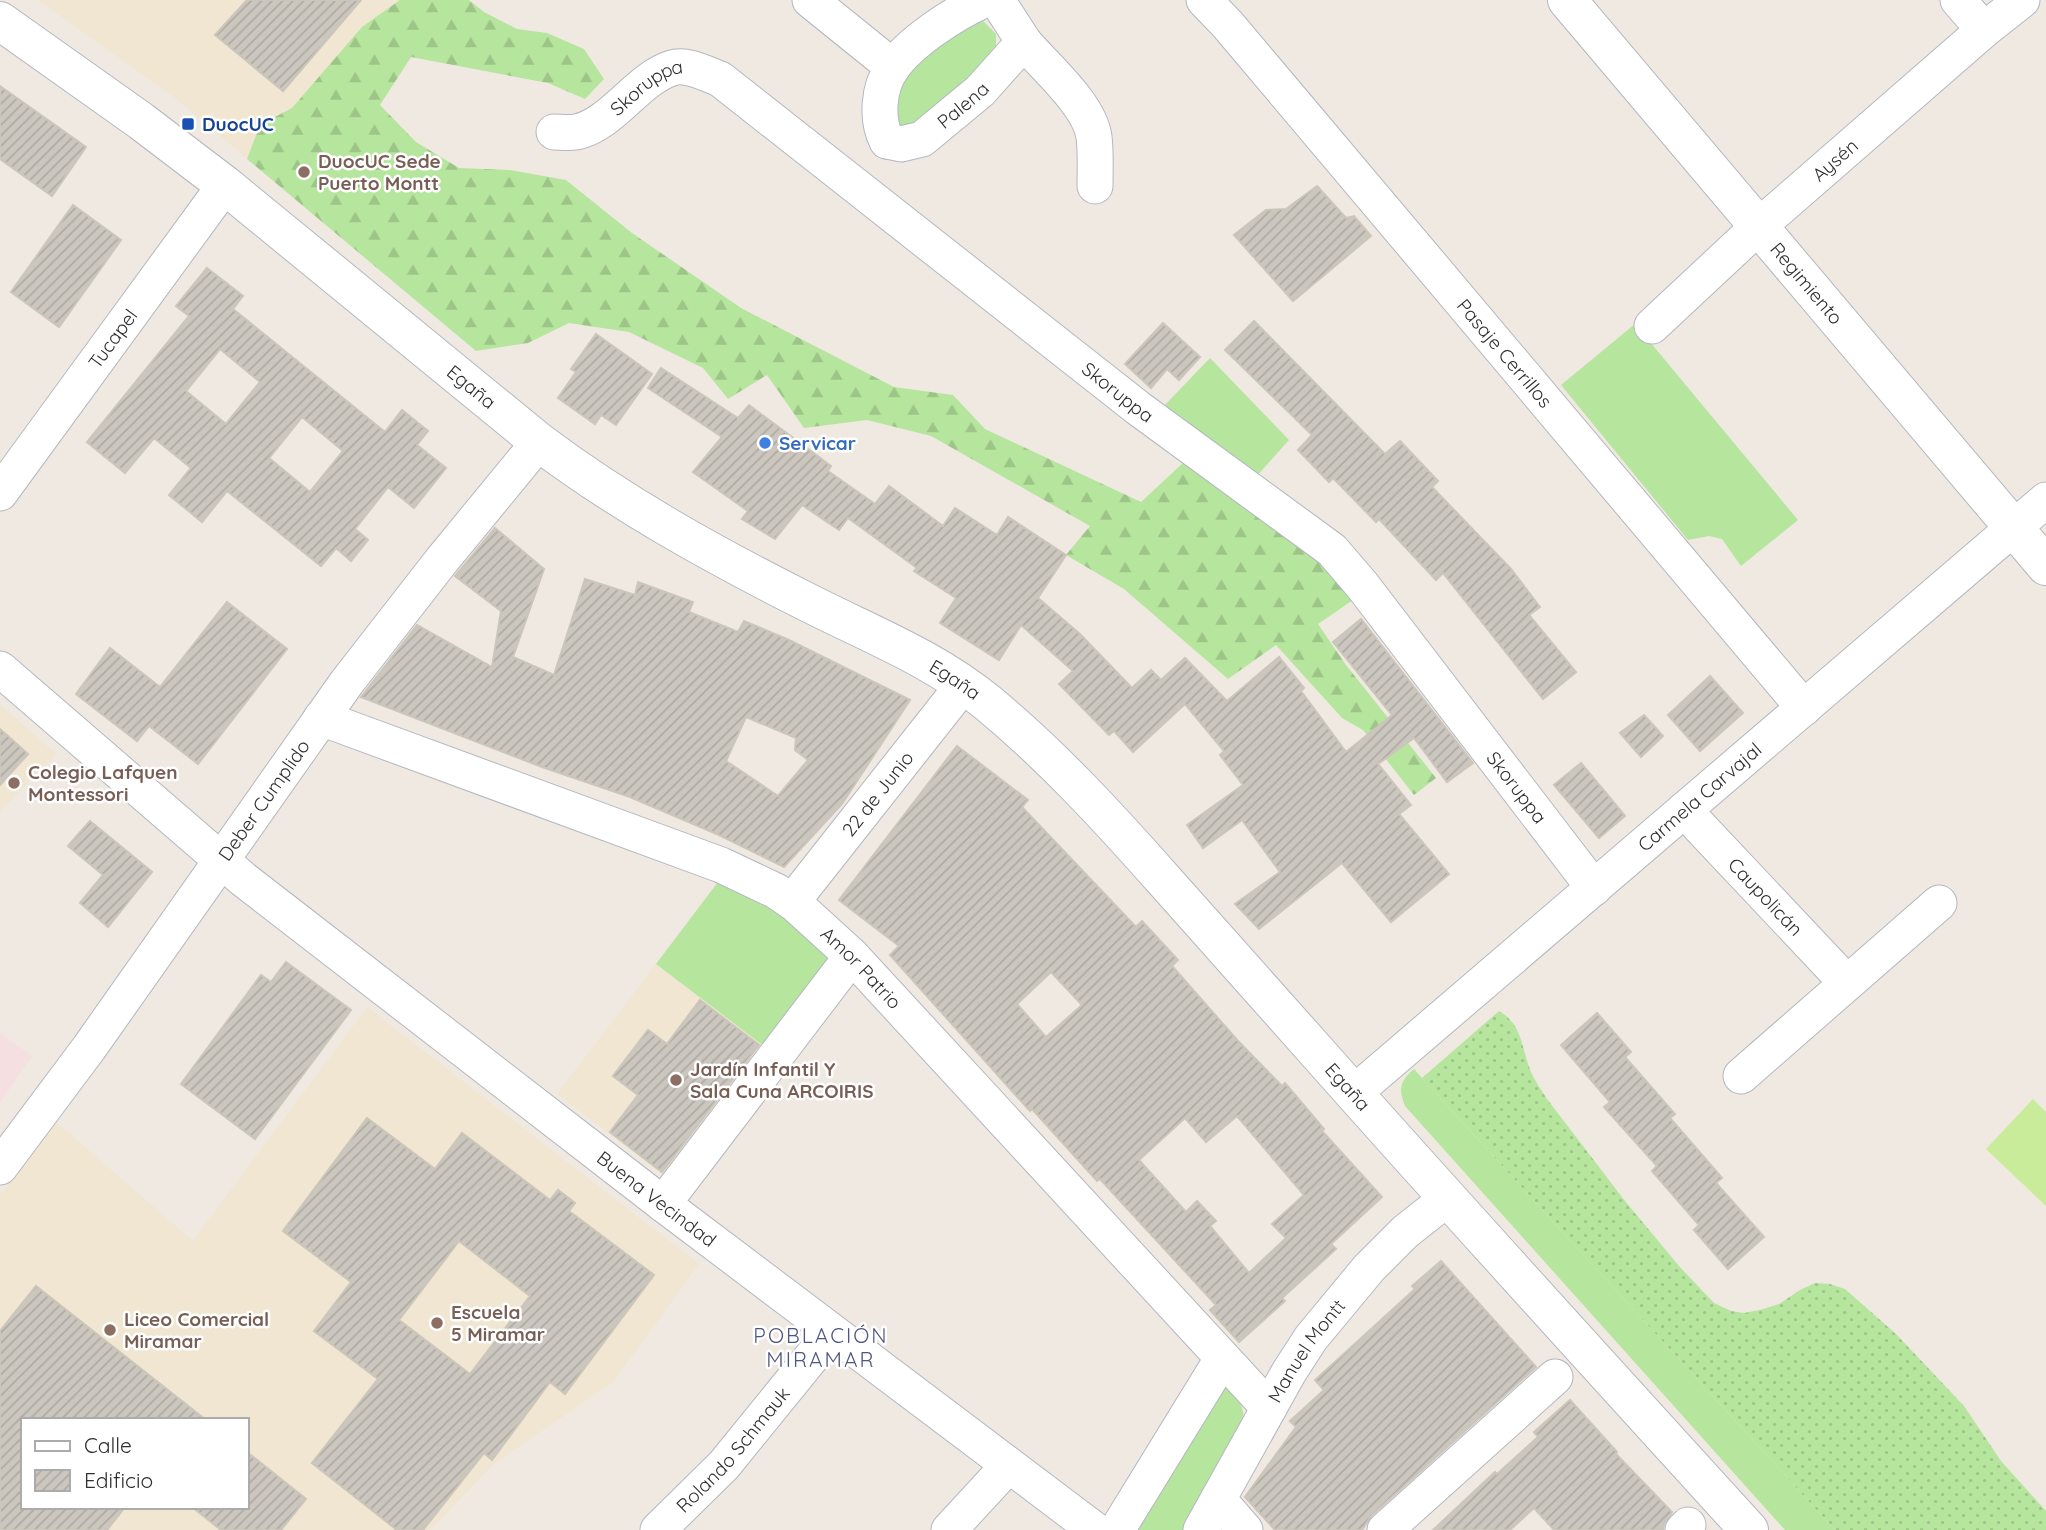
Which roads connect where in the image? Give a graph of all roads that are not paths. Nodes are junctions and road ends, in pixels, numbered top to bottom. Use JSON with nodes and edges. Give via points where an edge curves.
{"nodes":[{"id":1,"x":810,"y":0,"type":"edge"},
{"id":2,"x":985,"y":0,"type":"edge"},
{"id":3,"x":997,"y":0,"type":"edge"},
{"id":4,"x":1204,"y":0,"type":"edge"},
{"id":5,"x":1567,"y":0,"type":"edge"},
{"id":6,"x":1958,"y":0,"type":"edge"},
{"id":7,"x":2022,"y":0,"type":"edge"},
{"id":8,"x":0,"y":21,"type":"edge"},
{"id":9,"x":1984,"y":30,"type":"junction"},
{"id":10,"x":1024,"y":42,"type":"junction"},
{"id":11,"x":893,"y":67,"type":"junction"},
{"id":12,"x":554,"y":132,"type":"dead end"},
{"id":13,"x":887,"y":141,"type":"junction"},
{"id":14,"x":225,"y":185,"type":"junction"},
{"id":15,"x":855,"y":186,"type":"junction"},
{"id":16,"x":1095,"y":186,"type":"dead end"},
{"id":17,"x":1759,"y":226,"type":"junction"},
{"id":18,"x":1651,"y":326,"type":"dead end"},
{"id":19,"x":539,"y":442,"type":"junction"},
{"id":20,"x":0,"y":493,"type":"edge"},
{"id":21,"x":2046,"y":500,"type":"edge"},
{"id":22,"x":2014,"y":528,"type":"junction"},
{"id":23,"x":2046,"y":566,"type":"edge"},
{"id":24,"x":0,"y":669,"type":"edge"},
{"id":25,"x":964,"y":684,"type":"junction"},
{"id":26,"x":1804,"y":708,"type":"junction"},
{"id":27,"x":321,"y":718,"type":"junction"},
{"id":28,"x":1684,"y":810,"type":"junction"},
{"id":29,"x":220,"y":861,"type":"junction"},
{"id":30,"x":1594,"y":888,"type":"junction"},
{"id":31,"x":792,"y":902,"type":"junction"},
{"id":32,"x":1939,"y":903,"type":"dead end"},
{"id":33,"x":852,"y":956,"type":"junction"},
{"id":34,"x":1847,"y":983,"type":"junction"},
{"id":35,"x":1741,"y":1076,"type":"dead end"},
{"id":36,"x":1354,"y":1093,"type":"junction"},
{"id":37,"x":0,"y":1167,"type":"edge"},
{"id":38,"x":1448,"y":1198,"type":"junction"},
{"id":39,"x":663,"y":1204,"type":"junction"},
{"id":40,"x":832,"y":1332,"type":"junction"},
{"id":41,"x":1222,"y":1359,"type":"junction"},
{"id":42,"x":1555,"y":1377,"type":"dead end"},
{"id":43,"x":1269,"y":1408,"type":"junction"},
{"id":44,"x":1009,"y":1465,"type":"junction"},
{"id":45,"x":1218,"y":1499,"type":"junction"},
{"id":46,"x":658,"y":1530,"type":"edge"},
{"id":47,"x":949,"y":1530,"type":"edge"},
{"id":48,"x":1095,"y":1530,"type":"edge"},
{"id":49,"x":1117,"y":1530,"type":"edge"},
{"id":50,"x":1201,"y":1530,"type":"edge"},
{"id":51,"x":1245,"y":1530,"type":"edge"},
{"id":52,"x":1385,"y":1530,"type":"edge"},
{"id":53,"x":1749,"y":1530,"type":"edge"}],
"edges":[{"from":1,"to":11,"type":"street"},
{"from":2,"to":11,"type":"street","via":[[941,24]]},
{"from":3,"to":10,"type":"street"},
{"from":4,"to":26,"type":"street","name":"Pasaje Cerrillos"},
{"from":5,"to":17,"type":"main road","name":"Regimiento"},
{"from":6,"to":9,"type":"street"},
{"from":7,"to":9,"type":"street","name":"Aysén"},
{"from":8,"to":14,"type":"main road","name":"Egaña"},
{"from":9,"to":17,"type":"street","name":"Aysén"},
{"from":10,"to":13,"type":"street","name":"Palena","via":[[980,91],[922,139],[901,144]]},
{"from":10,"to":16,"type":"street","via":[[1062,83],[1092,127]]},
{"from":11,"to":13,"type":"street","via":[[881,103],[880,128]]},
{"from":12,"to":15,"type":"street","name":"Skoruppa","via":[[576,132],[594,124],[673,67],[695,69],[719,79]]},
{"from":13,"to":15,"type":"street"},
{"from":14,"to":19,"type":"main road","name":"Egaña"},
{"from":14,"to":20,"type":"street","name":"Tucapel"},
{"from":15,"to":30,"type":"street","name":"Skoruppa","via":[[1138,408],[1332,550]]},
{"from":17,"to":18,"type":"street","name":"Aysén"},
{"from":17,"to":22,"type":"main road","name":"Regimiento"},
{"from":19,"to":25,"type":"main road","name":"Egaña","via":[[607,491],[724,559]]},
{"from":19,"to":27,"type":"street","name":"Deber Cumplido"},
{"from":21,"to":22,"type":"street","name":"Carmela Carvajal"},
{"from":22,"to":23,"type":"main road","name":"Regimiento"},
{"from":22,"to":26,"type":"street","name":"Carmela Carvajal"},
{"from":24,"to":29,"type":"street","name":"Buena Vecindad"},
{"from":25,"to":31,"type":"street","name":"22 de Junio"},
{"from":25,"to":36,"type":"main road","name":"Egaña","via":[[1091,799]]},
{"from":26,"to":28,"type":"street","name":"Carmela Carvajal"},
{"from":27,"to":29,"type":"street","name":"Deber Cumplido"},
{"from":27,"to":31,"type":"street","name":"Amor Patrio","via":[[721,865]]},
{"from":28,"to":30,"type":"street","name":"Carmela Carvajal"},
{"from":28,"to":34,"type":"street","name":"Caupolicán"},
{"from":29,"to":37,"type":"street","name":"Deber Cumplido"},
{"from":29,"to":39,"type":"street","name":"Buena Vecindad"},
{"from":30,"to":36,"type":"street","name":"Carmela Carvajal"},
{"from":31,"to":33,"type":"street","name":"Amor Patrio"},
{"from":32,"to":34,"type":"street"},
{"from":33,"to":39,"type":"street"},
{"from":33,"to":41,"type":"street","name":"Amor Patrio"},
{"from":34,"to":35,"type":"street"},
{"from":36,"to":38,"type":"main road","name":"Egaña"},
{"from":38,"to":43,"type":"street","name":"Manuel Montt","via":[[1405,1232],[1335,1306]]},
{"from":38,"to":53,"type":"main road","name":"Egaña"},
{"from":39,"to":40,"type":"street","name":"Buena Vecindad"},
{"from":40,"to":44,"type":"street","name":"Buena Vecindad"},
{"from":40,"to":46,"type":"street","name":"Rolando Schmauk","via":[[724,1465]]},
{"from":41,"to":43,"type":"street","name":"Amor Patrio"},
{"from":41,"to":49,"type":"street"},
{"from":42,"to":52,"type":"street"},
{"from":43,"to":45,"type":"street","name":"Manuel Montt"},
{"from":44,"to":47,"type":"street"},
{"from":44,"to":48,"type":"street","name":"Buena Vecindad"},
{"from":45,"to":50,"type":"street","name":"Manuel Montt"},
{"from":45,"to":51,"type":"street"}]}
